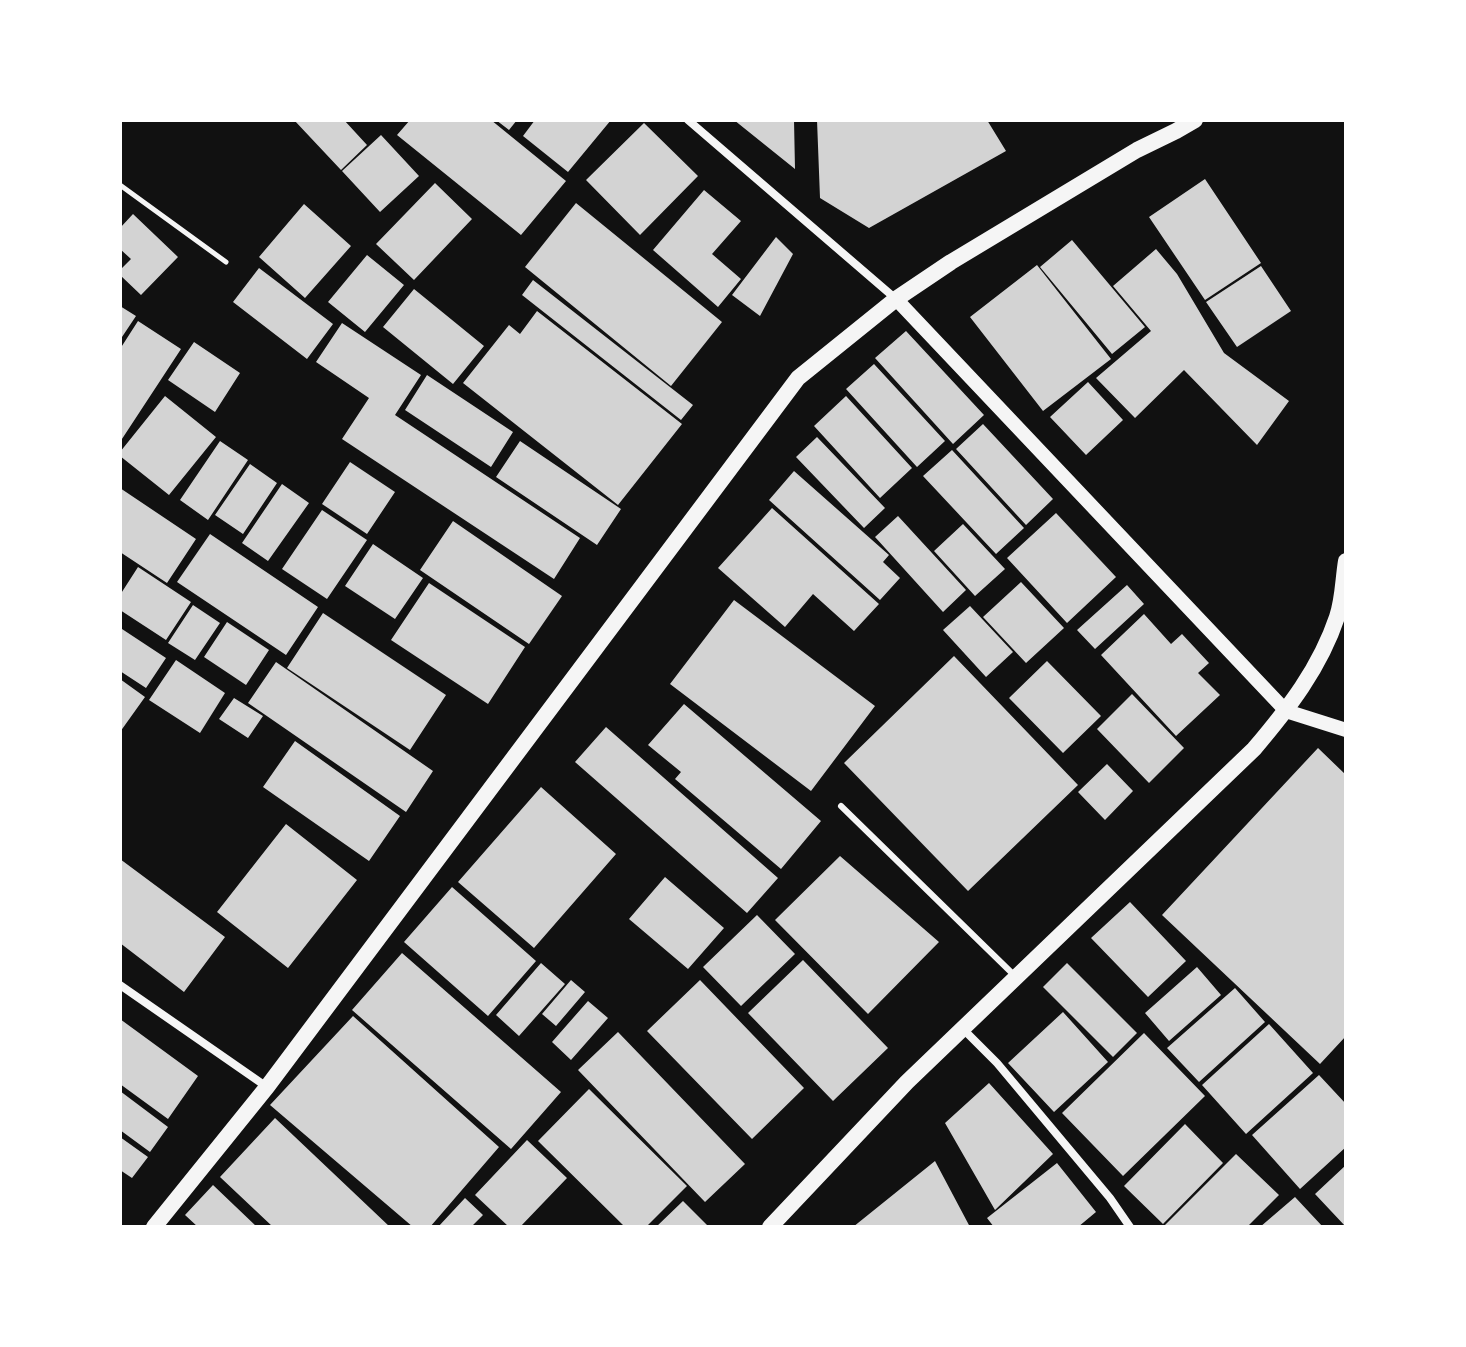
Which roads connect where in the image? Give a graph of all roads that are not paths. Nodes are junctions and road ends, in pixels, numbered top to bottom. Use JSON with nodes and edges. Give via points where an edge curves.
{"nodes":[{"id":1,"x":688,"y":120,"type":"edge"},
{"id":2,"x":1195,"y":120,"type":"edge"},
{"id":3,"x":896,"y":299,"type":"junction"},
{"id":4,"x":1346,"y":561,"type":"edge"},
{"id":5,"x":1342,"y":613,"type":"edge"},
{"id":6,"x":1286,"y":711,"type":"junction"},
{"id":7,"x":1346,"y":730,"type":"edge"},
{"id":8,"x":841,"y":806,"type":"dead end"},
{"id":9,"x":1016,"y":977,"type":"junction"},
{"id":10,"x":120,"y":985,"type":"edge"},
{"id":11,"x":963,"y":1029,"type":"junction"},
{"id":12,"x":267,"y":1087,"type":"junction"},
{"id":13,"x":154,"y":1227,"type":"edge"},
{"id":14,"x":770,"y":1227,"type":"edge"},
{"id":15,"x":1130,"y":1227,"type":"edge"}],
"edges":[{"from":1,"to":3,"type":"street"},
{"from":2,"to":3,"type":"main road","via":[[1071,189]]},
{"from":3,"to":6,"type":"street"},
{"from":3,"to":12,"type":"main road","via":[[798,378]]},
{"from":4,"to":5,"type":"main road"},
{"from":5,"to":6,"type":"main road"},
{"from":6,"to":7,"type":"street"},
{"from":6,"to":9,"type":"main road","via":[[1254,749]]},
{"from":8,"to":9,"type":"lane"},
{"from":9,"to":11,"type":"main road"},
{"from":10,"to":12,"type":"street"},
{"from":11,"to":14,"type":"main road"},
{"from":11,"to":15,"type":"street","via":[[997,1063]]},
{"from":12,"to":13,"type":"main road"}]}
